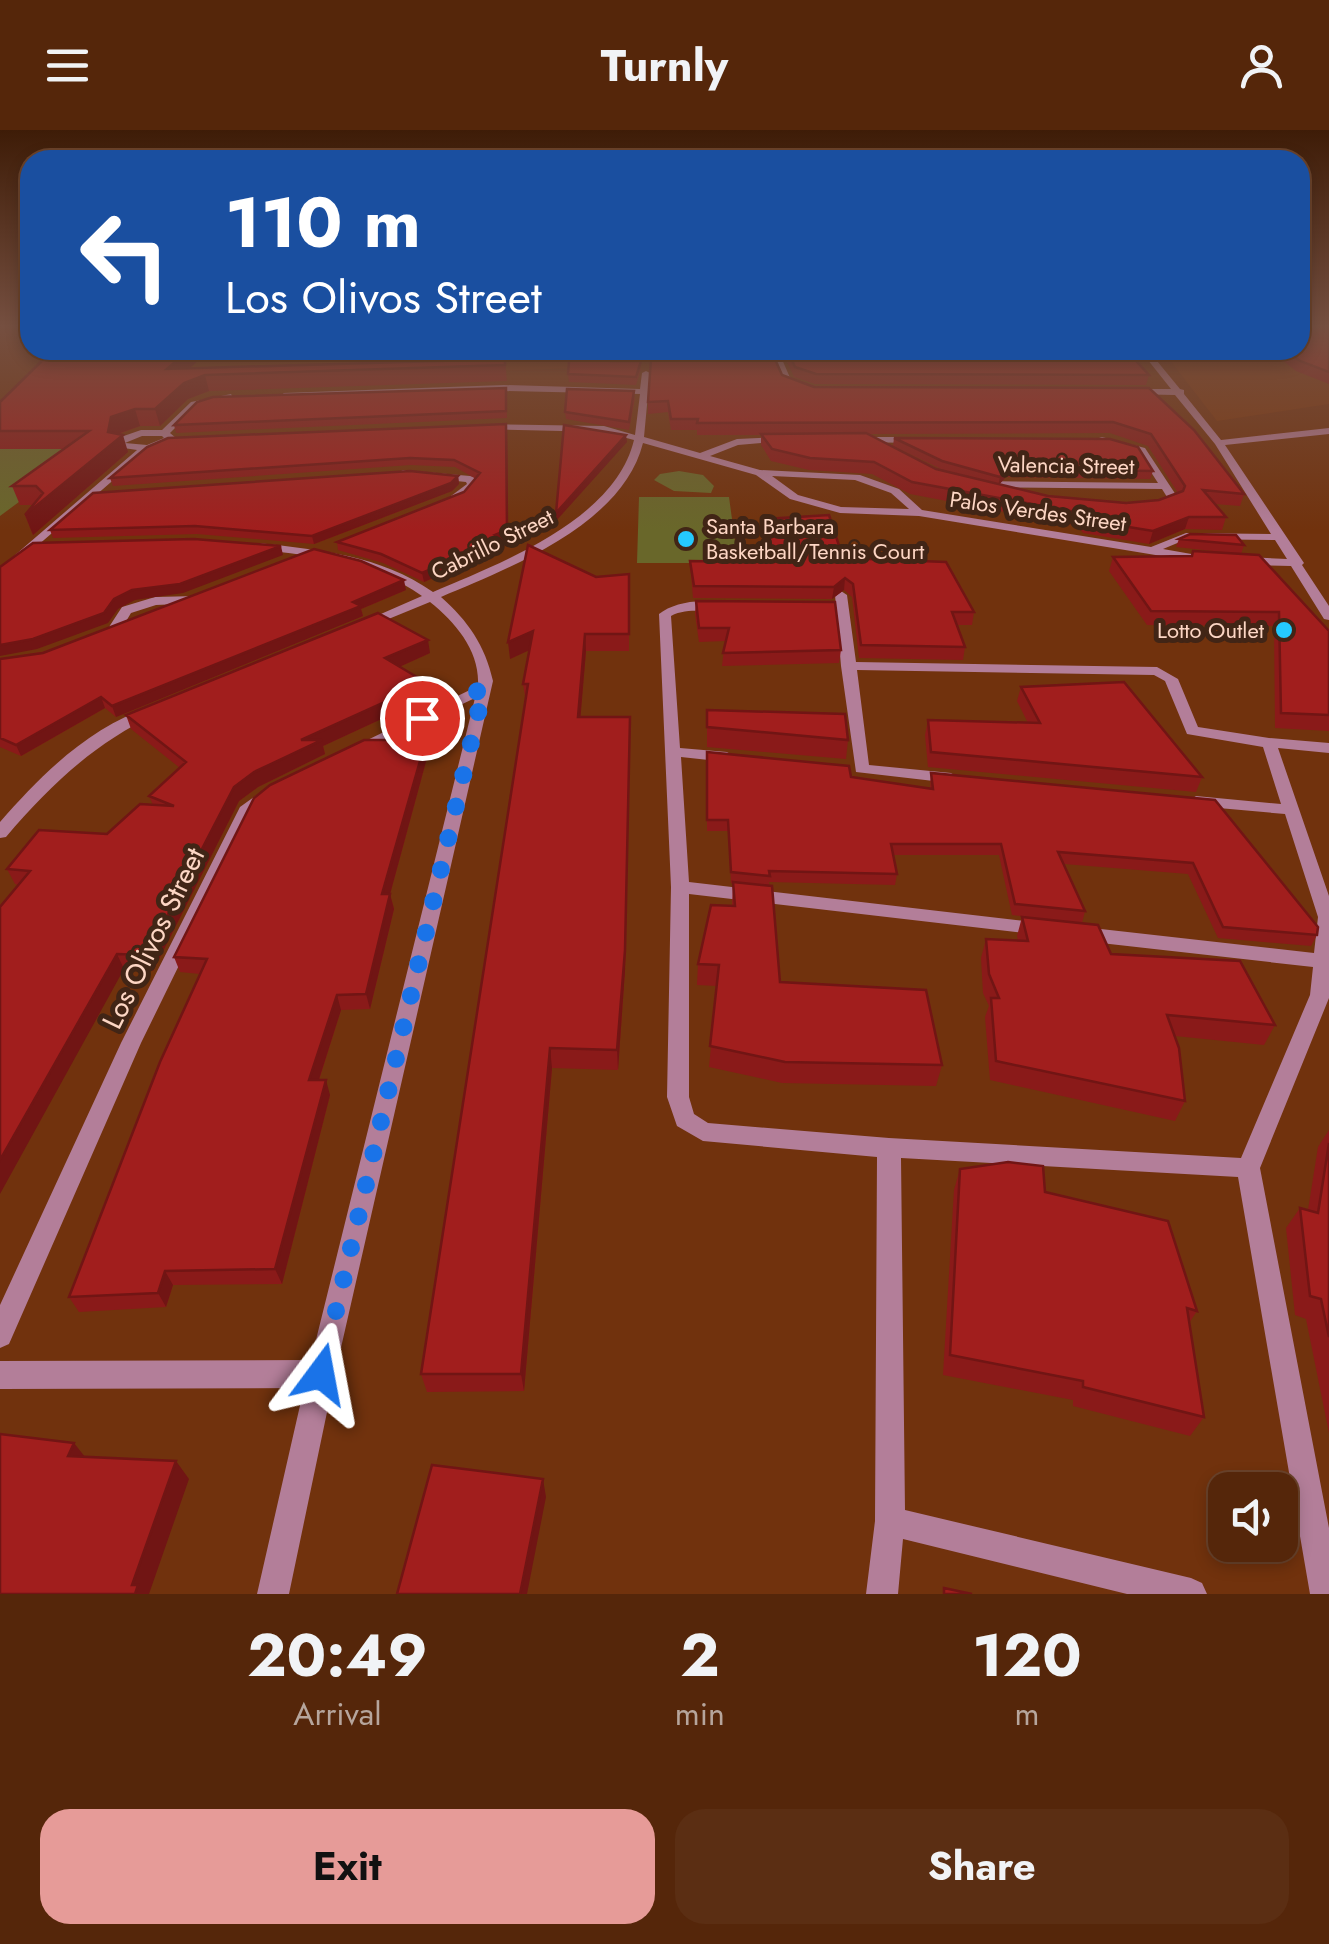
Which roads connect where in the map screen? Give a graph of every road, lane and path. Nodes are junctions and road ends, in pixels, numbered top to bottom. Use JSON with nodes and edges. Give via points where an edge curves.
{"nodes":[{"id":1,"x":328,"y":393,"type":"edge"},
{"id":2,"x":644,"y":393,"type":"edge"},
{"id":3,"x":1182,"y":393,"type":"edge"},
{"id":4,"x":272,"y":395,"type":"edge"},
{"id":5,"x":252,"y":396,"type":"edge"},
{"id":6,"x":473,"y":426,"type":"edge"},
{"id":7,"x":1329,"y":431,"type":"edge"},
{"id":8,"x":167,"y":436,"type":"junction"},
{"id":9,"x":638,"y":436,"type":"junction"},
{"id":10,"x":183,"y":439,"type":"edge"},
{"id":11,"x":800,"y":439,"type":"edge"},
{"id":12,"x":837,"y":439,"type":"edge"},
{"id":13,"x":874,"y":440,"type":"junction"},
{"id":14,"x":938,"y":440,"type":"edge"},
{"id":15,"x":1086,"y":440,"type":"edge"},
{"id":16,"x":1219,"y":443,"type":"junction"},
{"id":17,"x":143,"y":449,"type":"junction"},
{"id":18,"x":891,"y":454,"type":"edge"},
{"id":19,"x":703,"y":455,"type":"junction"},
{"id":20,"x":760,"y":473,"type":"junction"},
{"id":21,"x":391,"y":474,"type":"edge"},
{"id":22,"x":1165,"y":486,"type":"junction"},
{"id":23,"x":118,"y":492,"type":"edge"},
{"id":24,"x":93,"y":494,"type":"junction"},
{"id":25,"x":1036,"y":499,"type":"edge"},
{"id":26,"x":449,"y":500,"type":"edge"},
{"id":27,"x":1140,"y":509,"type":"edge"},
{"id":28,"x":919,"y":512,"type":"junction"},
{"id":29,"x":1281,"y":537,"type":"junction"},
{"id":30,"x":350,"y":540,"type":"edge"},
{"id":31,"x":238,"y":544,"type":"edge"},
{"id":32,"x":70,"y":545,"type":"edge"},
{"id":33,"x":32,"y":546,"type":"junction"},
{"id":34,"x":1152,"y":548,"type":"junction"},
{"id":35,"x":317,"y":554,"type":"junction"},
{"id":36,"x":1221,"y":560,"type":"edge"},
{"id":37,"x":1236,"y":561,"type":"edge"},
{"id":38,"x":1298,"y":563,"type":"junction"},
{"id":39,"x":283,"y":567,"type":"edge"},
{"id":40,"x":0,"y":574,"type":"edge"},
{"id":41,"x":214,"y":593,"type":"edge"},
{"id":42,"x":430,"y":597,"type":"junction"},
{"id":43,"x":837,"y":603,"type":"edge"},
{"id":44,"x":745,"y":606,"type":"edge"},
{"id":45,"x":1329,"y":616,"type":"edge"},
{"id":46,"x":340,"y":634,"type":"edge"},
{"id":47,"x":96,"y":637,"type":"edge"},
{"id":48,"x":848,"y":666,"type":"junction"},
{"id":49,"x":484,"y":688,"type":"junction"},
{"id":50,"x":159,"y":708,"type":"edge"},
{"id":51,"x":1269,"y":743,"type":"junction"},
{"id":52,"x":1329,"y":748,"type":"edge"},
{"id":53,"x":676,"y":752,"type":"junction"},
{"id":54,"x":750,"y":759,"type":"edge"},
{"id":55,"x":333,"y":761,"type":"edge"},
{"id":56,"x":844,"y":768,"type":"edge"},
{"id":57,"x":862,"y":770,"type":"junction"},
{"id":58,"x":979,"y":780,"type":"edge"},
{"id":59,"x":282,"y":785,"type":"edge"},
{"id":60,"x":1174,"y":799,"type":"edge"},
{"id":61,"x":1290,"y":810,"type":"junction"},
{"id":62,"x":0,"y":833,"type":"edge"},
{"id":63,"x":680,"y":887,"type":"junction"},
{"id":64,"x":1324,"y":961,"type":"junction"},
{"id":65,"x":889,"y":1148,"type":"junction"},
{"id":66,"x":1248,"y":1168,"type":"junction"},
{"id":67,"x":0,"y":1335,"type":"edge"},
{"id":68,"x":321,"y":1374,"type":"junction"},
{"id":69,"x":0,"y":1375,"type":"edge"},
{"id":70,"x":890,"y":1521,"type":"junction"},
{"id":71,"x":274,"y":1594,"type":"edge"},
{"id":72,"x":882,"y":1594,"type":"edge"},
{"id":73,"x":1191,"y":1594,"type":"edge"},
{"id":74,"x":1326,"y":1594,"type":"edge"}],
"edges":[{"from":1,"to":4,"type":"street"},
{"from":2,"to":9,"type":"street","name":"Cabrillo Street"},
{"from":3,"to":16,"type":"street"},
{"from":5,"to":8,"type":"street","via":[[198,402]]},
{"from":6,"to":9,"type":"street","name":"Palos Verdes Street","via":[[580,426]]},
{"from":7,"to":16,"type":"street"},
{"from":8,"to":10,"type":"street"},
{"from":8,"to":17,"type":"street"},
{"from":8,"to":17,"type":"street","via":[[133,434],[119,442]]},
{"from":9,"to":19,"type":"street","name":"Palos Verdes Street"},
{"from":9,"to":42,"type":"street","name":"Cabrillo Street","via":[[613,496],[564,533]]},
{"from":11,"to":19,"type":"street","via":[[744,440]]},
{"from":12,"to":13,"type":"street"},
{"from":13,"to":14,"type":"street"},
{"from":13,"to":18,"type":"street"},
{"from":15,"to":22,"type":"street","via":[[1138,448]]},
{"from":16,"to":29,"type":"street"},
{"from":17,"to":24,"type":"street"},
{"from":19,"to":20,"type":"street","name":"Palos Verdes Street"},
{"from":20,"to":28,"type":"street","name":"Palos Verdes Street","via":[[794,498],[825,507]]},
{"from":20,"to":28,"type":"street","name":"Palos Verdes Street","via":[[867,480],[895,491]]},
{"from":21,"to":26,"type":"street","via":[[470,479],[472,485]]},
{"from":22,"to":25,"type":"street","name":"Valencia Street","via":[[966,484]]},
{"from":22,"to":27,"type":"street","via":[[1172,501]]},
{"from":23,"to":24,"type":"street"},
{"from":24,"to":33,"type":"street"},
{"from":28,"to":34,"type":"street","name":"Palos Verdes Street"},
{"from":29,"to":34,"type":"street","name":"Palos Verdes Street","via":[[1186,536]]},
{"from":29,"to":38,"type":"street"},
{"from":30,"to":35,"type":"street"},
{"from":31,"to":35,"type":"street"},
{"from":32,"to":33,"type":"street"},
{"from":33,"to":40,"type":"street"},
{"from":34,"to":36,"type":"street","name":"Palos Verdes Street"},
{"from":35,"to":39,"type":"street"},
{"from":35,"to":42,"type":"street","via":[[384,570]]},
{"from":37,"to":38,"type":"street"},
{"from":38,"to":45,"type":"street"},
{"from":41,"to":47,"type":"street","via":[[146,603],[122,613],[114,630]]},
{"from":42,"to":46,"type":"street","name":"Cabrillo Street"},
{"from":42,"to":49,"type":"street","via":[[467,629],[485,672]]},
{"from":43,"to":48,"type":"street"},
{"from":44,"to":53,"type":"street","via":[[678,607],[665,614]]},
{"from":48,"to":51,"type":"street","via":[[1157,671],[1172,679],[1192,731]]},
{"from":48,"to":57,"type":"street"},
{"from":49,"to":55,"type":"street"},
{"from":49,"to":68,"type":"street"},
{"from":50,"to":62,"type":"street","via":[[88,744]]},
{"from":51,"to":52,"type":"street"},
{"from":51,"to":61,"type":"street"},
{"from":53,"to":54,"type":"street"},
{"from":53,"to":63,"type":"street"},
{"from":56,"to":57,"type":"street"},
{"from":57,"to":58,"type":"street"},
{"from":59,"to":67,"type":"street","name":"Los Olivos Street","via":[[248,808],[131,1044]]},
{"from":60,"to":61,"type":"street"},
{"from":61,"to":64,"type":"street","via":[[1327,917]]},
{"from":63,"to":64,"type":"street"},
{"from":63,"to":65,"type":"street","via":[[678,1097],[685,1119],[702,1132]]},
{"from":64,"to":66,"type":"street","via":[[1320,995]]},
{"from":65,"to":66,"type":"street"},
{"from":65,"to":70,"type":"street"},
{"from":66,"to":74,"type":"street"},
{"from":68,"to":69,"type":"street"},
{"from":68,"to":71,"type":"street"},
{"from":70,"to":72,"type":"street"},
{"from":70,"to":73,"type":"street"}]}
